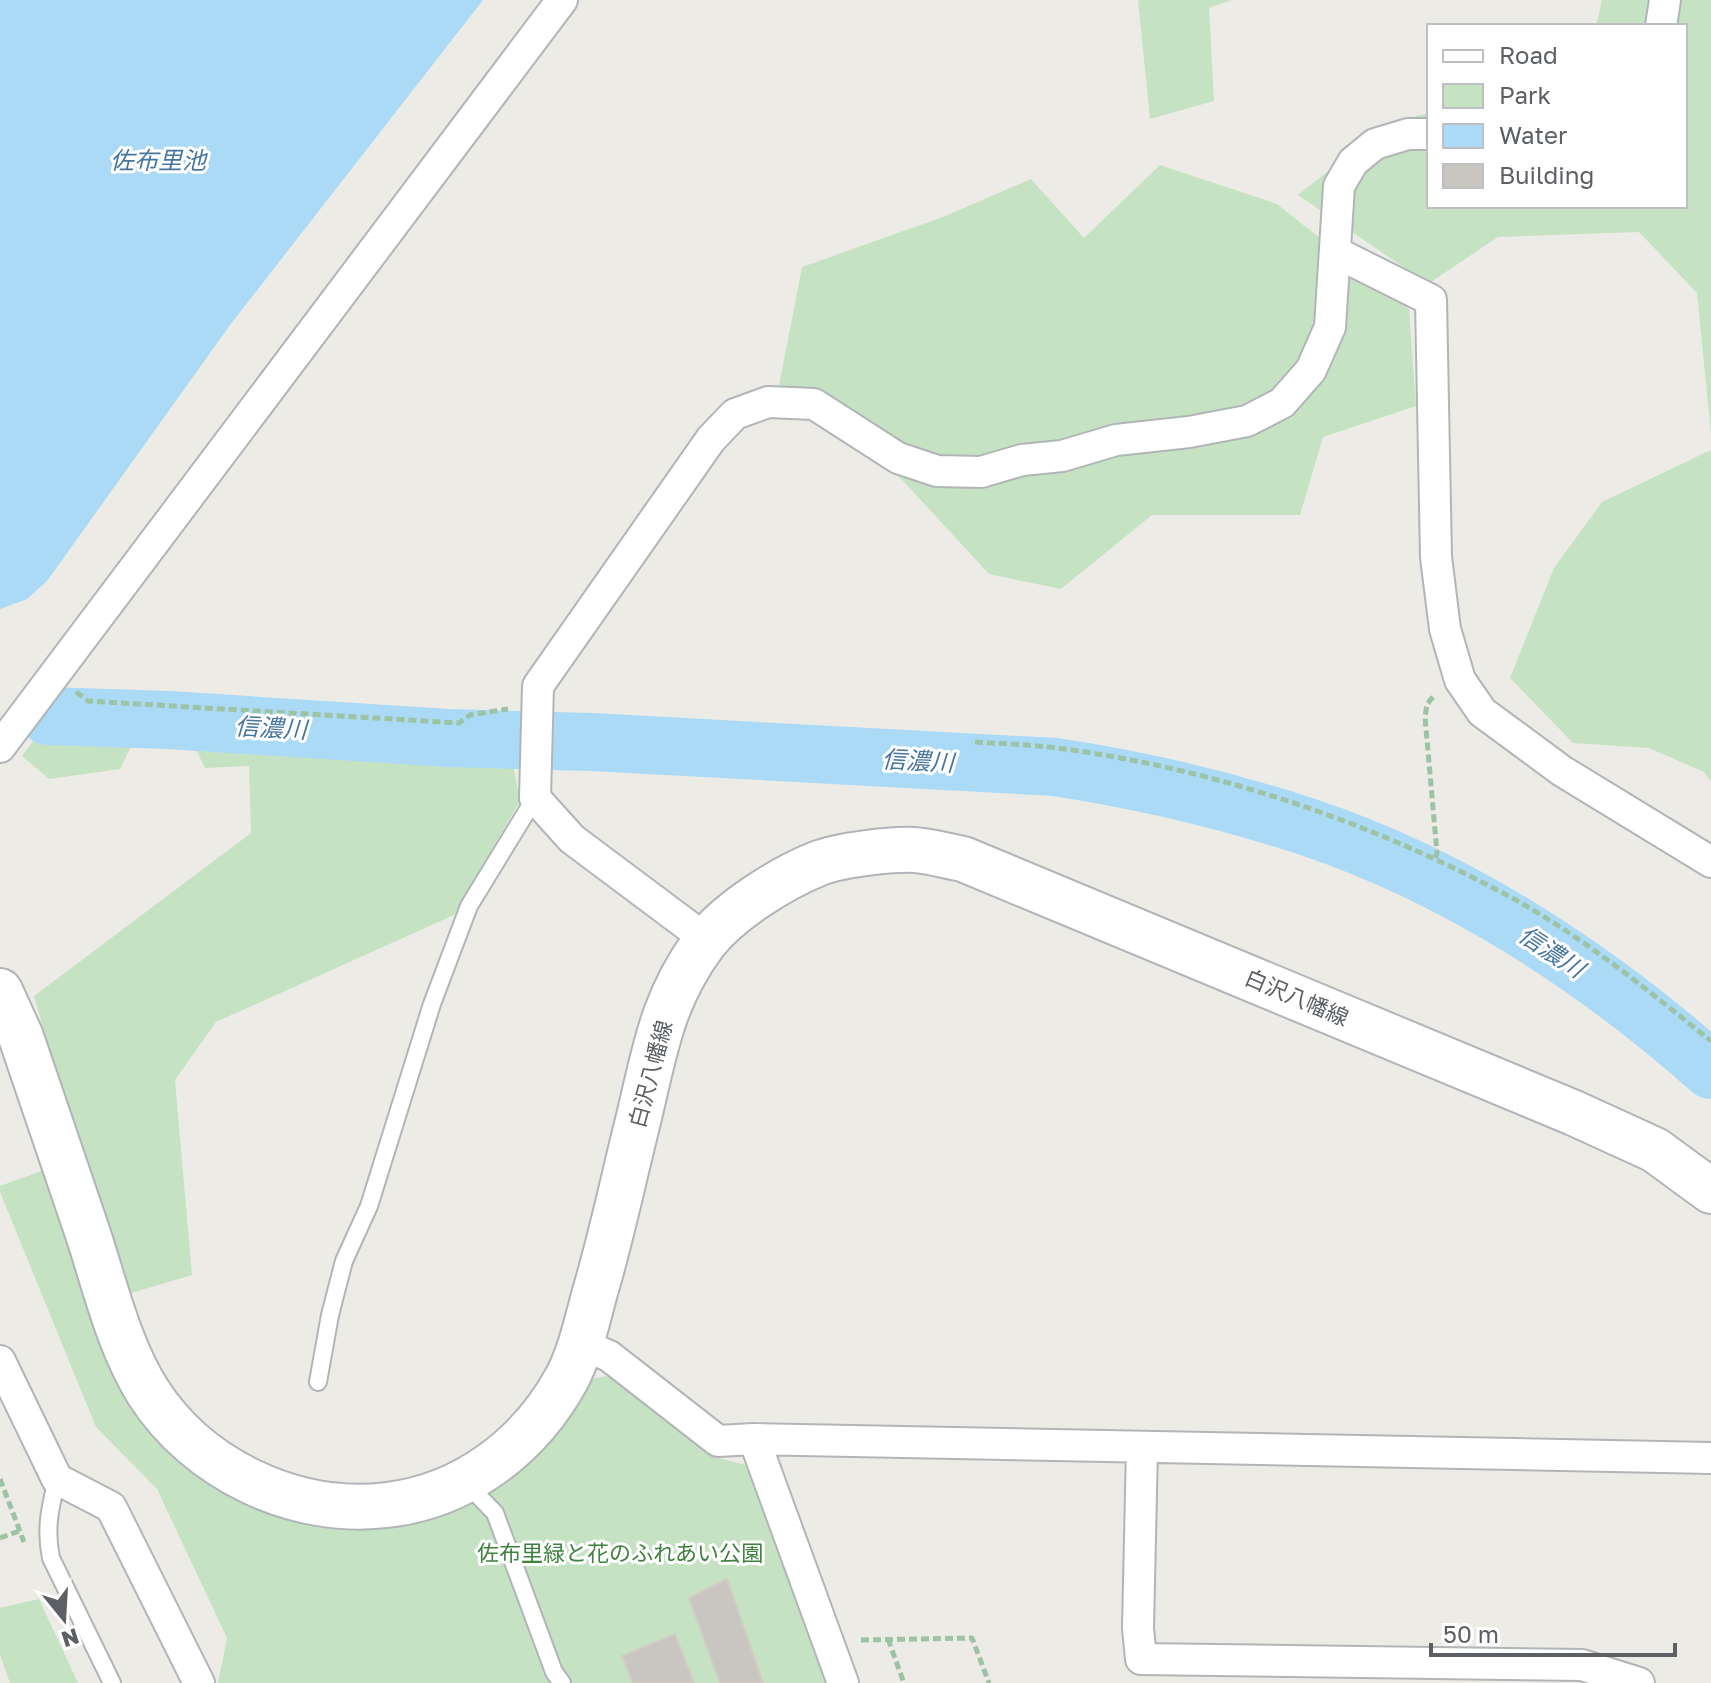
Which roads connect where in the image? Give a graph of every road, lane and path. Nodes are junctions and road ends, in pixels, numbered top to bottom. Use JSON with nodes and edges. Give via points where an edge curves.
{"nodes":[{"id":1,"x":562,"y":0,"type":"edge"},
{"id":2,"x":1665,"y":0,"type":"edge"},
{"id":3,"x":1661,"y":24,"type":"edge"},
{"id":4,"x":1427,"y":134,"type":"edge"},
{"id":5,"x":1337,"y":253,"type":"junction"},
{"id":6,"x":54,"y":677,"type":"junction"},
{"id":7,"x":1460,"y":680,"type":"junction"},
{"id":8,"x":536,"y":713,"type":"junction"},
{"id":9,"x":975,"y":742,"type":"dead end"},
{"id":10,"x":0,"y":747,"type":"edge"},
{"id":11,"x":535,"y":798,"type":"junction"},
{"id":12,"x":1434,"y":860,"type":"junction"},
{"id":13,"x":1711,"y":862,"type":"edge"},
{"id":14,"x":707,"y":940,"type":"junction"},
{"id":15,"x":0,"y":991,"type":"edge"},
{"id":16,"x":1711,"y":1041,"type":"edge"},
{"id":17,"x":1711,"y":1191,"type":"edge"},
{"id":18,"x":581,"y":1344,"type":"junction"},
{"id":19,"x":0,"y":1361,"type":"edge"},
{"id":20,"x":318,"y":1382,"type":"dead end"},
{"id":21,"x":754,"y":1439,"type":"junction"},
{"id":22,"x":1142,"y":1447,"type":"junction"},
{"id":23,"x":1711,"y":1458,"type":"edge"},
{"id":24,"x":57,"y":1479,"type":"junction"},
{"id":25,"x":465,"y":1482,"type":"junction"},
{"id":26,"x":19,"y":1531,"type":"dead end"},
{"id":27,"x":0,"y":1538,"type":"edge"},
{"id":28,"x":888,"y":1639,"type":"junction"},
{"id":29,"x":828,"y":1641,"type":"junction"},
{"id":30,"x":112,"y":1683,"type":"edge"},
{"id":31,"x":199,"y":1683,"type":"edge"},
{"id":32,"x":562,"y":1683,"type":"edge"},
{"id":33,"x":843,"y":1683,"type":"edge"},
{"id":34,"x":904,"y":1683,"type":"edge"},
{"id":35,"x":989,"y":1683,"type":"edge"},
{"id":36,"x":1639,"y":1683,"type":"edge"}],
"edges":[{"from":1,"to":6,"type":"street"},
{"from":2,"to":3,"type":"street"},
{"from":4,"to":5,"type":"street","via":[[1375,144],[1353,162],[1339,186]]},
{"from":5,"to":7,"type":"street","via":[[1431,300],[1436,557],[1445,629]]},
{"from":5,"to":8,"type":"street","via":[[1330,327],[1311,370],[1282,403],[1247,421],[1116,440],[981,472],[937,471],[898,458],[814,404],[768,402],[735,414],[711,439],[538,686]]},
{"from":6,"to":8,"type":"path","via":[[88,701],[459,723],[470,715]]},
{"from":6,"to":10,"type":"street"},
{"from":7,"to":12,"type":"path","via":[[1437,693],[1427,704],[1425,717]]},
{"from":7,"to":13,"type":"street","via":[[1482,712],[1562,771]]},
{"from":8,"to":11,"type":"street"},
{"from":9,"to":12,"type":"path","via":[[1071,750],[1187,772],[1361,827]]},
{"from":11,"to":14,"type":"street","via":[[572,839]]},
{"from":11,"to":20,"type":"lane","via":[[469,906],[369,1206],[344,1261]]},
{"from":12,"to":16,"type":"path","via":[[1515,900],[1576,939]]},
{"from":14,"to":17,"type":"main road","name":"白沢八幡線","via":[[756,898],[820,862],[915,850],[963,859],[1574,1113],[1655,1150]]},
{"from":14,"to":18,"type":"main road","name":"白沢八幡線","via":[[674,990],[657,1039]]},
{"from":15,"to":25,"type":"main road","name":"白沢八幡線","via":[[21,1037],[120,1333],[169,1422],[246,1480],[281,1495],[334,1506],[403,1503]]},
{"from":18,"to":21,"type":"street","via":[[609,1356],[718,1441]]},
{"from":18,"to":25,"type":"main road","name":"白沢八幡線","via":[[567,1378],[529,1430],[506,1454]]},
{"from":19,"to":24,"type":"street"},
{"from":21,"to":22,"type":"street"},
{"from":21,"to":29,"type":"street"},
{"from":22,"to":23,"type":"street"},
{"from":22,"to":36,"type":"street","via":[[1141,1659],[1582,1665]]},
{"from":24,"to":30,"type":"lane","via":[[46,1536],[51,1558]]},
{"from":24,"to":31,"type":"street","via":[[111,1507]]},
{"from":25,"to":32,"type":"lane","via":[[495,1513]]},
{"from":26,"to":27,"type":"path"},
{"from":28,"to":29,"type":"path"},
{"from":28,"to":34,"type":"path"},
{"from":28,"to":35,"type":"path","via":[[972,1638]]},
{"from":29,"to":33,"type":"street"}]}
